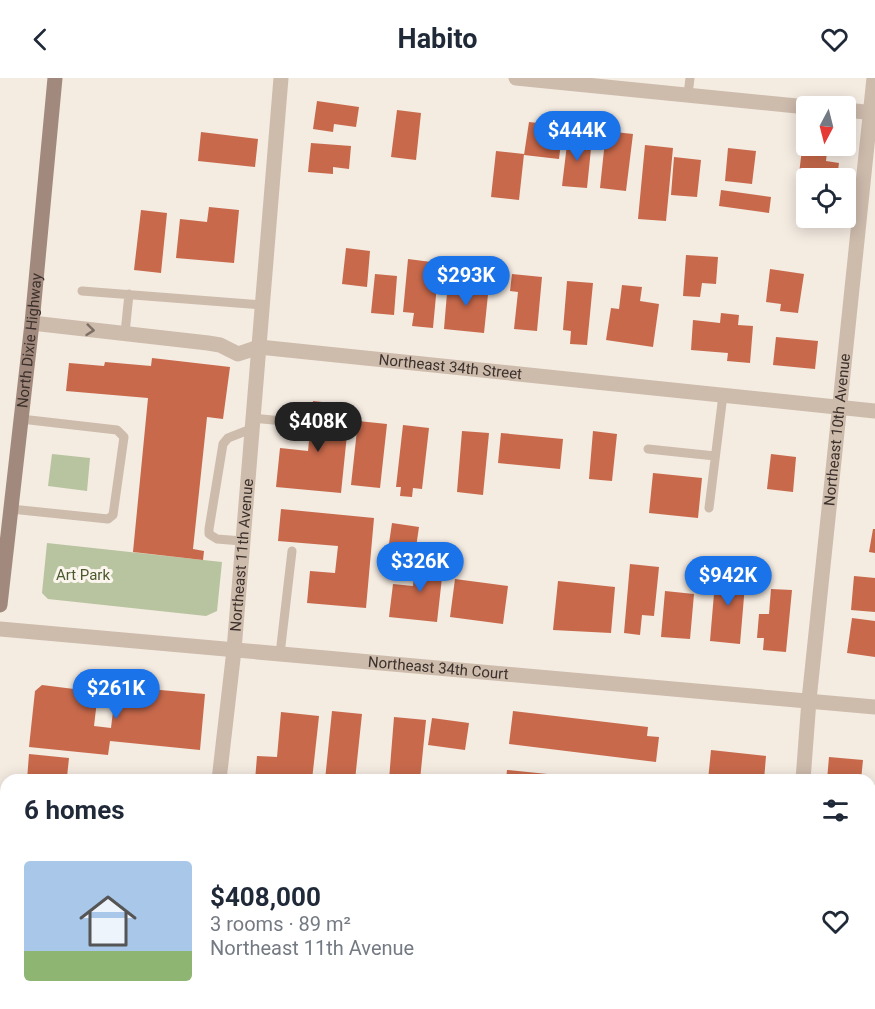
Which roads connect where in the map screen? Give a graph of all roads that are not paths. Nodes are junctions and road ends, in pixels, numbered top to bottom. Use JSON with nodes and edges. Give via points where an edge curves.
{"nodes":[{"id":1,"x":55,"y":78,"type":"edge"},
{"id":2,"x":281,"y":78,"type":"edge"},
{"id":3,"x":516,"y":78,"type":"edge"},
{"id":4,"x":690,"y":78,"type":"edge"},
{"id":5,"x":874,"y":78,"type":"edge"},
{"id":6,"x":688,"y":95,"type":"junction"},
{"id":7,"x":796,"y":105,"type":"edge"},
{"id":8,"x":856,"y":111,"type":"edge"},
{"id":9,"x":873,"y":113,"type":"edge"},
{"id":10,"x":82,"y":291,"type":"dead end"},
{"id":11,"x":129,"y":294,"type":"junction"},
{"id":12,"x":263,"y":305,"type":"junction"},
{"id":13,"x":32,"y":323,"type":"junction"},
{"id":14,"x":126,"y":333,"type":"junction"},
{"id":15,"x":259,"y":347,"type":"junction"},
{"id":16,"x":723,"y":395,"type":"junction"},
{"id":17,"x":840,"y":408,"type":"junction"},
{"id":18,"x":875,"y":411,"type":"edge"},
{"id":19,"x":21,"y":419,"type":"junction"},
{"id":20,"x":252,"y":423,"type":"junction"},
{"id":21,"x":305,"y":423,"type":"dead end"},
{"id":22,"x":648,"y":449,"type":"dead end"},
{"id":23,"x":715,"y":456,"type":"junction"},
{"id":24,"x":709,"y":508,"type":"dead end"},
{"id":25,"x":11,"y":509,"type":"junction"},
{"id":26,"x":243,"y":541,"type":"junction"},
{"id":27,"x":292,"y":551,"type":"dead end"},
{"id":28,"x":0,"y":605,"type":"edge"},
{"id":29,"x":0,"y":629,"type":"edge"},
{"id":30,"x":234,"y":650,"type":"junction"},
{"id":31,"x":280,"y":654,"type":"junction"},
{"id":32,"x":809,"y":700,"type":"junction"},
{"id":33,"x":875,"y":707,"type":"edge"},
{"id":34,"x":220,"y":774,"type":"edge"},
{"id":35,"x":803,"y":774,"type":"edge"}],
"edges":[{"from":1,"to":13,"type":"main road","name":"North Dixie Highway"},
{"from":2,"to":12,"type":"street","name":"Northeast 11th Avenue"},
{"from":3,"to":6,"type":"street"},
{"from":4,"to":6,"type":"lane"},
{"from":5,"to":9,"type":"street","name":"Northeast 10th Avenue"},
{"from":6,"to":7,"type":"street"},
{"from":8,"to":9,"type":"street"},
{"from":9,"to":17,"type":"street","name":"Northeast 10th Avenue"},
{"from":10,"to":11,"type":"lane"},
{"from":11,"to":12,"type":"lane"},
{"from":11,"to":14,"type":"lane"},
{"from":12,"to":15,"type":"street","name":"Northeast 11th Avenue"},
{"from":13,"to":14,"type":"street","name":"Northeast 34th Street","one_way":true},
{"from":13,"to":19,"type":"main road","name":"North Dixie Highway"},
{"from":14,"to":15,"type":"street","name":"Northeast 34th Street","via":[[220,345],[238,354]]},
{"from":15,"to":16,"type":"street","name":"Northeast 34th Street"},
{"from":15,"to":20,"type":"street","name":"Northeast 11th Avenue"},
{"from":16,"to":17,"type":"street","name":"Northeast 34th Street"},
{"from":16,"to":23,"type":"lane"},
{"from":17,"to":18,"type":"street","name":"Northeast 34th Street"},
{"from":17,"to":32,"type":"street","name":"Northeast 10th Avenue"},
{"from":19,"to":25,"type":"main road","name":"North Dixie Highway"},
{"from":19,"to":25,"type":"lane","via":[[117,430],[124,437],[113,515],[108,519]]},
{"from":20,"to":21,"type":"lane"},
{"from":20,"to":26,"type":"street","name":"Northeast 11th Avenue"},
{"from":20,"to":26,"type":"lane","via":[[223,444],[209,529],[209,534],[217,539]]},
{"from":22,"to":23,"type":"lane"},
{"from":23,"to":24,"type":"lane"},
{"from":25,"to":28,"type":"main road","name":"North Dixie Highway"},
{"from":26,"to":30,"type":"street","name":"Northeast 11th Avenue"},
{"from":27,"to":31,"type":"lane"},
{"from":29,"to":30,"type":"street","name":"Northeast 34th Court"},
{"from":30,"to":31,"type":"street","name":"Northeast 34th Court"},
{"from":30,"to":34,"type":"street","name":"Northeast 11th Avenue"},
{"from":31,"to":32,"type":"street","name":"Northeast 34th Court"},
{"from":32,"to":33,"type":"street","name":"Northeast 34th Court"},
{"from":32,"to":35,"type":"street","name":"Northeast 10th Avenue"}]}
